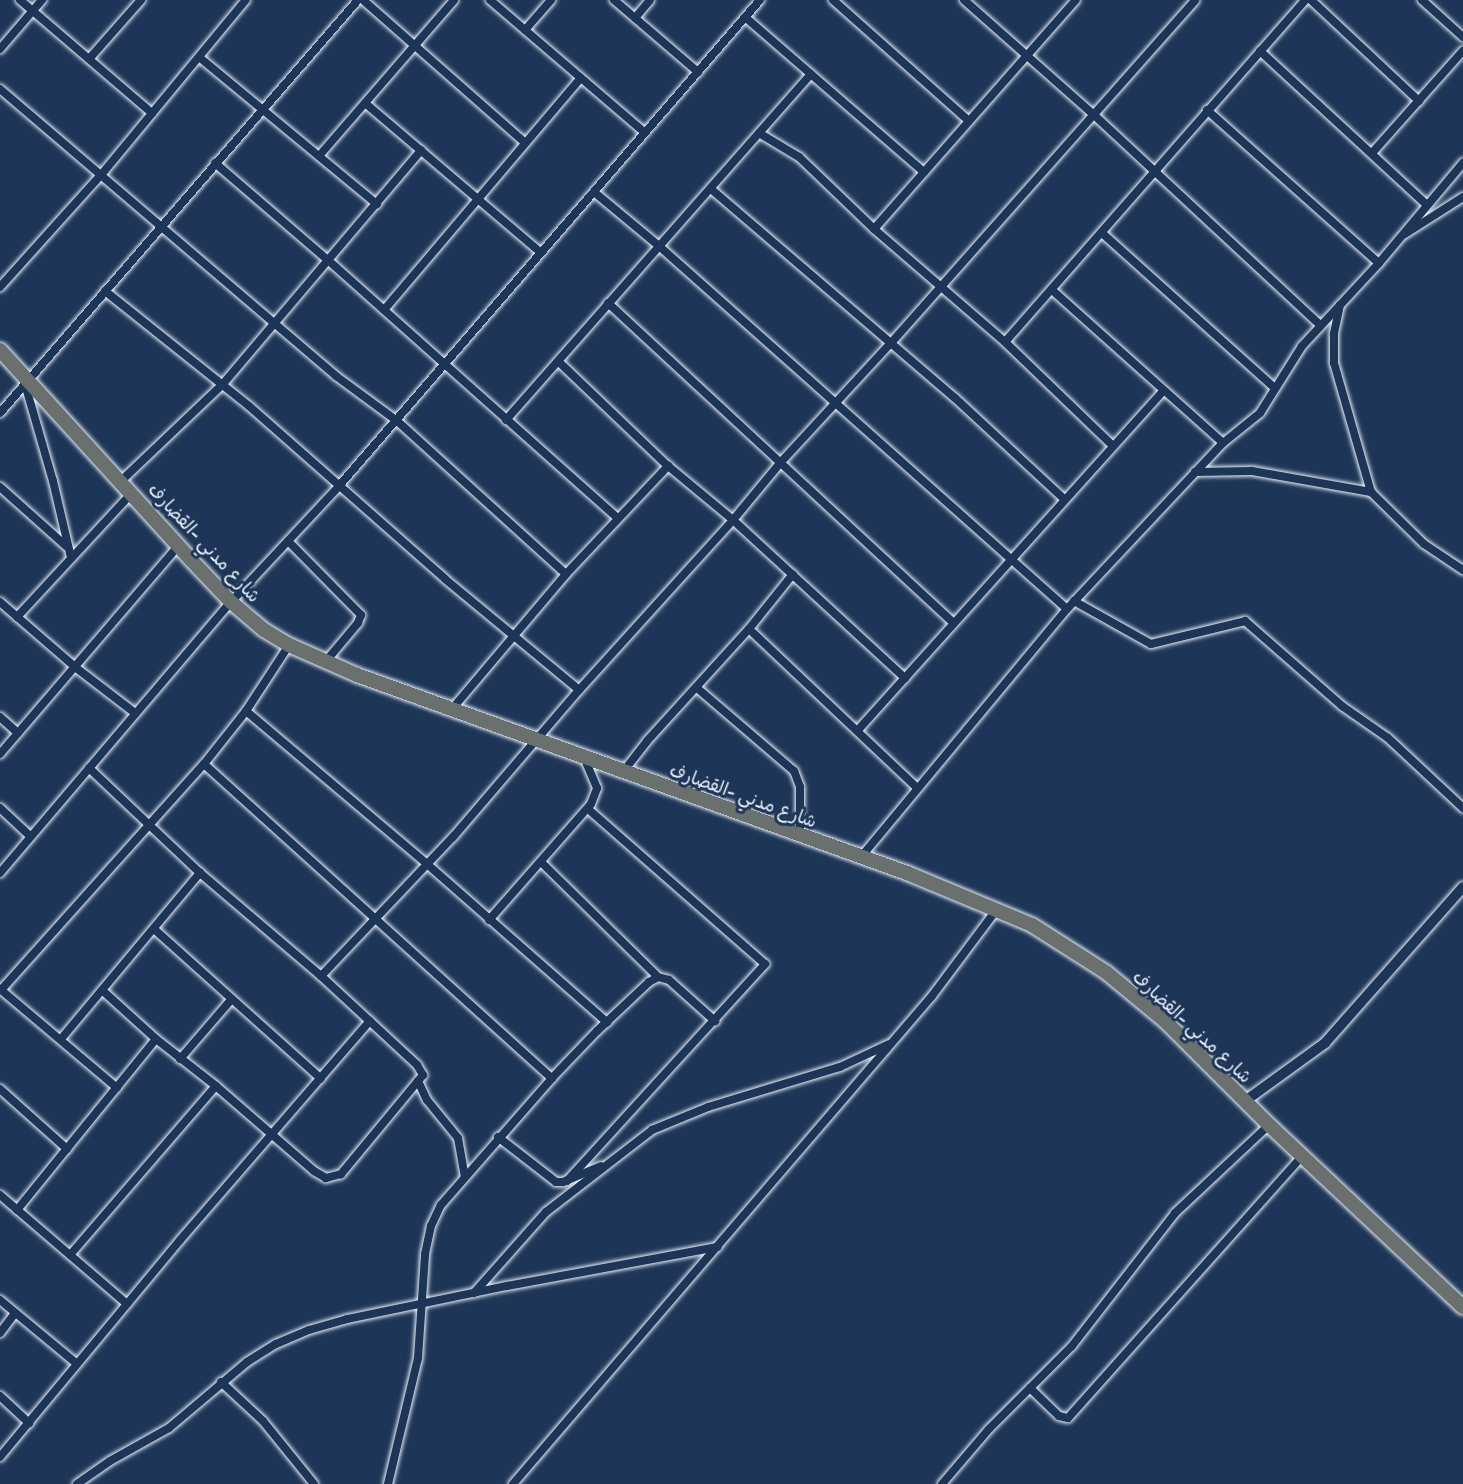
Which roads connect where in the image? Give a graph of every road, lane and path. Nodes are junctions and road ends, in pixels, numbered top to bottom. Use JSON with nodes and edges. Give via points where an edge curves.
{"nodes":[{"id":1,"x":20,"y":0,"type":"edge"},
{"id":2,"x":42,"y":0,"type":"edge"},
{"id":3,"x":141,"y":0,"type":"edge"},
{"id":4,"x":246,"y":0,"type":"edge"},
{"id":5,"x":358,"y":0,"type":"edge"},
{"id":6,"x":363,"y":0,"type":"edge"},
{"id":7,"x":454,"y":0,"type":"edge"},
{"id":8,"x":490,"y":0,"type":"edge"},
{"id":9,"x":551,"y":0,"type":"edge"},
{"id":10,"x":614,"y":0,"type":"edge"},
{"id":11,"x":650,"y":0,"type":"edge"},
{"id":12,"x":760,"y":0,"type":"edge"},
{"id":13,"x":833,"y":0,"type":"edge"},
{"id":14,"x":964,"y":0,"type":"edge"},
{"id":15,"x":1076,"y":0,"type":"edge"},
{"id":16,"x":1195,"y":0,"type":"edge"},
{"id":17,"x":1305,"y":0,"type":"edge"},
{"id":18,"x":1311,"y":0,"type":"edge"},
{"id":19,"x":1422,"y":0,"type":"edge"},
{"id":20,"x":33,"y":11,"type":"junction"},
{"id":21,"x":745,"y":17,"type":"junction"},
{"id":22,"x":634,"y":18,"type":"junction"},
{"id":23,"x":525,"y":30,"type":"junction"},
{"id":24,"x":1463,"y":37,"type":"edge"},
{"id":25,"x":416,"y":45,"type":"junction"},
{"id":26,"x":0,"y":49,"type":"edge"},
{"id":27,"x":1260,"y":51,"type":"junction"},
{"id":28,"x":1463,"y":51,"type":"edge"},
{"id":29,"x":1026,"y":55,"type":"junction"},
{"id":30,"x":199,"y":57,"type":"junction"},
{"id":31,"x":89,"y":59,"type":"junction"},
{"id":32,"x":698,"y":72,"type":"junction"},
{"id":33,"x":811,"y":74,"type":"junction"},
{"id":34,"x":581,"y":78,"type":"junction"},
{"id":35,"x":0,"y":89,"type":"edge"},
{"id":36,"x":1419,"y":101,"type":"junction"},
{"id":37,"x":365,"y":103,"type":"junction"},
{"id":38,"x":261,"y":110,"type":"junction"},
{"id":39,"x":1207,"y":110,"type":"junction"},
{"id":40,"x":152,"y":113,"type":"junction"},
{"id":41,"x":1094,"y":114,"type":"junction"},
{"id":42,"x":969,"y":121,"type":"junction"},
{"id":43,"x":645,"y":133,"type":"junction"},
{"id":44,"x":759,"y":133,"type":"junction"},
{"id":45,"x":525,"y":143,"type":"junction"},
{"id":46,"x":421,"y":150,"type":"junction"},
{"id":47,"x":1372,"y":153,"type":"junction"},
{"id":48,"x":319,"y":156,"type":"junction"},
{"id":49,"x":215,"y":163,"type":"junction"},
{"id":50,"x":1463,"y":163,"type":"edge"},
{"id":51,"x":1155,"y":171,"type":"junction"},
{"id":52,"x":924,"y":172,"type":"junction"},
{"id":53,"x":101,"y":175,"type":"junction"},
{"id":54,"x":711,"y":189,"type":"junction"},
{"id":55,"x":594,"y":192,"type":"junction"},
{"id":56,"x":1463,"y":197,"type":"edge"},
{"id":57,"x":477,"y":199,"type":"junction"},
{"id":58,"x":377,"y":204,"type":"junction"},
{"id":59,"x":1426,"y":204,"type":"junction"},
{"id":60,"x":159,"y":228,"type":"junction"},
{"id":61,"x":874,"y":229,"type":"junction"},
{"id":62,"x":1102,"y":233,"type":"junction"},
{"id":63,"x":1399,"y":238,"type":"junction"},
{"id":64,"x":659,"y":246,"type":"junction"},
{"id":65,"x":541,"y":253,"type":"junction"},
{"id":66,"x":329,"y":261,"type":"junction"},
{"id":67,"x":1379,"y":263,"type":"junction"},
{"id":68,"x":939,"y":286,"type":"junction"},
{"id":69,"x":0,"y":287,"type":"edge"},
{"id":70,"x":1052,"y":290,"type":"junction"},
{"id":71,"x":105,"y":291,"type":"junction"},
{"id":72,"x":608,"y":303,"type":"junction"},
{"id":73,"x":1341,"y":303,"type":"junction"},
{"id":74,"x":384,"y":310,"type":"junction"},
{"id":75,"x":275,"y":323,"type":"junction"},
{"id":76,"x":1320,"y":325,"type":"junction"},
{"id":77,"x":1005,"y":342,"type":"junction"},
{"id":78,"x":891,"y":343,"type":"junction"},
{"id":79,"x":0,"y":350,"type":"edge"},
{"id":80,"x":559,"y":362,"type":"junction"},
{"id":81,"x":444,"y":365,"type":"junction"},
{"id":82,"x":26,"y":381,"type":"junction"},
{"id":83,"x":222,"y":385,"type":"junction"},
{"id":84,"x":1275,"y":388,"type":"junction"},
{"id":85,"x":1163,"y":391,"type":"junction"},
{"id":86,"x":836,"y":404,"type":"junction"},
{"id":87,"x":0,"y":413,"type":"edge"},
{"id":88,"x":396,"y":420,"type":"junction"},
{"id":89,"x":506,"y":420,"type":"junction"},
{"id":90,"x":1223,"y":443,"type":"junction"},
{"id":91,"x":1112,"y":445,"type":"junction"},
{"id":92,"x":781,"y":462,"type":"junction"},
{"id":93,"x":668,"y":466,"type":"junction"},
{"id":94,"x":1195,"y":472,"type":"junction"},
{"id":95,"x":120,"y":482,"type":"junction"},
{"id":96,"x":339,"y":486,"type":"junction"},
{"id":97,"x":0,"y":487,"type":"edge"},
{"id":98,"x":1371,"y":492,"type":"junction"},
{"id":99,"x":132,"y":493,"type":"junction"},
{"id":100,"x":1064,"y":498,"type":"junction"},
{"id":101,"x":617,"y":518,"type":"junction"},
{"id":102,"x":733,"y":520,"type":"junction"},
{"id":103,"x":288,"y":541,"type":"junction"},
{"id":104,"x":179,"y":545,"type":"junction"},
{"id":105,"x":66,"y":546,"type":"junction"},
{"id":106,"x":71,"y":558,"type":"junction"},
{"id":107,"x":1012,"y":558,"type":"junction"},
{"id":108,"x":1463,"y":570,"type":"edge"},
{"id":109,"x":566,"y":574,"type":"junction"},
{"id":110,"x":793,"y":574,"type":"junction"},
{"id":111,"x":1074,"y":601,"type":"junction"},
{"id":112,"x":231,"y":602,"type":"junction"},
{"id":113,"x":0,"y":603,"type":"edge"},
{"id":114,"x":1067,"y":609,"type":"junction"},
{"id":115,"x":17,"y":617,"type":"junction"},
{"id":116,"x":954,"y":623,"type":"junction"},
{"id":117,"x":749,"y":629,"type":"junction"},
{"id":118,"x":514,"y":634,"type":"junction"},
{"id":119,"x":289,"y":645,"type":"junction"},
{"id":120,"x":326,"y":661,"type":"junction"},
{"id":121,"x":75,"y":667,"type":"junction"},
{"id":122,"x":905,"y":678,"type":"junction"},
{"id":123,"x":697,"y":688,"type":"junction"},
{"id":124,"x":579,"y":690,"type":"junction"},
{"id":125,"x":452,"y":709,"type":"junction"},
{"id":126,"x":246,"y":711,"type":"junction"},
{"id":127,"x":135,"y":713,"type":"junction"},
{"id":128,"x":0,"y":717,"type":"edge"},
{"id":129,"x":858,"y":730,"type":"junction"},
{"id":130,"x":18,"y":733,"type":"junction"},
{"id":131,"x":534,"y":741,"type":"junction"},
{"id":132,"x":0,"y":754,"type":"edge"},
{"id":133,"x":585,"y":760,"type":"junction"},
{"id":134,"x":204,"y":764,"type":"junction"},
{"id":135,"x":89,"y":768,"type":"junction"},
{"id":136,"x":623,"y":772,"type":"junction"},
{"id":137,"x":917,"y":788,"type":"junction"},
{"id":138,"x":0,"y":808,"type":"edge"},
{"id":139,"x":588,"y":808,"type":"junction"},
{"id":140,"x":1463,"y":808,"type":"edge"},
{"id":141,"x":150,"y":824,"type":"junction"},
{"id":142,"x":800,"y":835,"type":"junction"},
{"id":143,"x":30,"y":836,"type":"junction"},
{"id":144,"x":861,"y":857,"type":"junction"},
{"id":145,"x":541,"y":862,"type":"junction"},
{"id":146,"x":427,"y":864,"type":"junction"},
{"id":147,"x":0,"y":873,"type":"edge"},
{"id":148,"x":200,"y":873,"type":"junction"},
{"id":149,"x":1463,"y":887,"type":"edge"},
{"id":150,"x":998,"y":909,"type":"junction"},
{"id":151,"x":375,"y":919,"type":"junction"},
{"id":152,"x":489,"y":920,"type":"junction"},
{"id":153,"x":154,"y":929,"type":"junction"},
{"id":154,"x":321,"y":976,"type":"junction"},
{"id":155,"x":658,"y":977,"type":"junction"},
{"id":156,"x":1,"y":990,"type":"edge"},
{"id":157,"x":102,"y":990,"type":"junction"},
{"id":158,"x":231,"y":1000,"type":"junction"},
{"id":159,"x":715,"y":1021,"type":"junction"},
{"id":160,"x":370,"y":1022,"type":"junction"},
{"id":161,"x":607,"y":1022,"type":"junction"},
{"id":162,"x":61,"y":1039,"type":"junction"},
{"id":163,"x":156,"y":1040,"type":"junction"},
{"id":164,"x":893,"y":1042,"type":"junction"},
{"id":165,"x":180,"y":1059,"type":"junction"},
{"id":166,"x":552,"y":1078,"type":"junction"},
{"id":167,"x":321,"y":1079,"type":"junction"},
{"id":168,"x":418,"y":1081,"type":"junction"},
{"id":169,"x":216,"y":1086,"type":"junction"},
{"id":170,"x":117,"y":1088,"type":"junction"},
{"id":171,"x":0,"y":1089,"type":"edge"},
{"id":172,"x":1245,"y":1101,"type":"junction"},
{"id":173,"x":1269,"y":1125,"type":"junction"},
{"id":174,"x":272,"y":1133,"type":"junction"},
{"id":175,"x":498,"y":1137,"type":"junction"},
{"id":176,"x":67,"y":1149,"type":"junction"},
{"id":177,"x":1302,"y":1155,"type":"junction"},
{"id":178,"x":609,"y":1163,"type":"junction"},
{"id":179,"x":465,"y":1176,"type":"junction"},
{"id":180,"x":567,"y":1181,"type":"junction"},
{"id":181,"x":0,"y":1195,"type":"edge"},
{"id":182,"x":17,"y":1210,"type":"junction"},
{"id":183,"x":717,"y":1247,"type":"junction"},
{"id":184,"x":70,"y":1255,"type":"junction"},
{"id":185,"x":474,"y":1293,"type":"junction"},
{"id":186,"x":0,"y":1300,"type":"edge"},
{"id":187,"x":127,"y":1304,"type":"junction"},
{"id":188,"x":421,"y":1306,"type":"junction"},
{"id":189,"x":1463,"y":1307,"type":"edge"},
{"id":190,"x":15,"y":1313,"type":"junction"},
{"id":191,"x":0,"y":1333,"type":"edge"},
{"id":192,"x":77,"y":1364,"type":"junction"},
{"id":193,"x":221,"y":1382,"type":"junction"},
{"id":194,"x":1030,"y":1388,"type":"junction"},
{"id":195,"x":0,"y":1396,"type":"edge"},
{"id":196,"x":29,"y":1423,"type":"junction"},
{"id":197,"x":0,"y":1457,"type":"edge"},
{"id":198,"x":76,"y":1484,"type":"edge"},
{"id":199,"x":314,"y":1484,"type":"edge"},
{"id":200,"x":388,"y":1484,"type":"edge"},
{"id":201,"x":513,"y":1484,"type":"edge"},
{"id":202,"x":942,"y":1484,"type":"edge"}],
"edges":[{"from":1,"to":20,"type":"street"},
{"from":2,"to":20,"type":"street"},
{"from":3,"to":31,"type":"street"},
{"from":4,"to":30,"type":"street"},
{"from":5,"to":38,"type":"street"},
{"from":6,"to":25,"type":"street"},
{"from":7,"to":25,"type":"street"},
{"from":8,"to":23,"type":"street"},
{"from":9,"to":23,"type":"street"},
{"from":10,"to":22,"type":"street"},
{"from":11,"to":22,"type":"street"},
{"from":12,"to":21,"type":"street"},
{"from":13,"to":42,"type":"street"},
{"from":14,"to":29,"type":"street"},
{"from":15,"to":29,"type":"street"},
{"from":16,"to":41,"type":"street"},
{"from":17,"to":27,"type":"street"},
{"from":18,"to":36,"type":"street"},
{"from":19,"to":24,"type":"street"},
{"from":20,"to":26,"type":"street"},
{"from":20,"to":31,"type":"street"},
{"from":21,"to":32,"type":"street"},
{"from":21,"to":33,"type":"street"},
{"from":22,"to":32,"type":"street"},
{"from":23,"to":34,"type":"street"},
{"from":25,"to":37,"type":"street"},
{"from":25,"to":45,"type":"street"},
{"from":27,"to":39,"type":"street"},
{"from":27,"to":47,"type":"street"},
{"from":28,"to":36,"type":"street"},
{"from":29,"to":41,"type":"street"},
{"from":29,"to":42,"type":"street"},
{"from":30,"to":38,"type":"street"},
{"from":30,"to":40,"type":"street"},
{"from":31,"to":40,"type":"street"},
{"from":32,"to":43,"type":"street"},
{"from":33,"to":44,"type":"street"},
{"from":33,"to":52,"type":"street"},
{"from":34,"to":43,"type":"street"},
{"from":34,"to":45,"type":"street"},
{"from":35,"to":53,"type":"street"},
{"from":36,"to":47,"type":"street"},
{"from":37,"to":46,"type":"street"},
{"from":37,"to":48,"type":"street"},
{"from":38,"to":48,"type":"street"},
{"from":38,"to":49,"type":"street"},
{"from":39,"to":51,"type":"street"},
{"from":39,"to":67,"type":"street"},
{"from":40,"to":53,"type":"street"},
{"from":41,"to":51,"type":"street"},
{"from":41,"to":68,"type":"street"},
{"from":42,"to":52,"type":"street"},
{"from":43,"to":55,"type":"street"},
{"from":44,"to":54,"type":"street"},
{"from":44,"to":61,"type":"street","via":[[799,156]]},
{"from":45,"to":57,"type":"street"},
{"from":46,"to":57,"type":"street"},
{"from":46,"to":58,"type":"street"},
{"from":47,"to":59,"type":"street"},
{"from":48,"to":58,"type":"street"},
{"from":49,"to":60,"type":"street"},
{"from":49,"to":66,"type":"street"},
{"from":50,"to":59,"type":"street"},
{"from":51,"to":62,"type":"street"},
{"from":51,"to":76,"type":"street"},
{"from":52,"to":61,"type":"street"},
{"from":53,"to":60,"type":"street"},
{"from":53,"to":69,"type":"street"},
{"from":54,"to":64,"type":"street"},
{"from":54,"to":78,"type":"street"},
{"from":55,"to":64,"type":"street"},
{"from":55,"to":65,"type":"street"},
{"from":56,"to":63,"type":"street"},
{"from":57,"to":65,"type":"street"},
{"from":57,"to":74,"type":"street"},
{"from":58,"to":66,"type":"street"},
{"from":59,"to":63,"type":"street"},
{"from":60,"to":71,"type":"street"},
{"from":60,"to":75,"type":"street"},
{"from":61,"to":68,"type":"street"},
{"from":62,"to":70,"type":"street"},
{"from":62,"to":84,"type":"street"},
{"from":63,"to":67,"type":"street"},
{"from":64,"to":72,"type":"street"},
{"from":64,"to":86,"type":"street"},
{"from":65,"to":81,"type":"street"},
{"from":66,"to":74,"type":"street"},
{"from":66,"to":75,"type":"street"},
{"from":67,"to":73,"type":"street"},
{"from":68,"to":77,"type":"street"},
{"from":68,"to":78,"type":"street"},
{"from":70,"to":77,"type":"street"},
{"from":70,"to":85,"type":"street"},
{"from":71,"to":82,"type":"street"},
{"from":71,"to":83,"type":"street"},
{"from":72,"to":80,"type":"street"},
{"from":72,"to":92,"type":"street"},
{"from":73,"to":76,"type":"street"},
{"from":73,"to":98,"type":"street","via":[[1334,334],[1334,363]]},
{"from":74,"to":81,"type":"street"},
{"from":75,"to":83,"type":"street"},
{"from":75,"to":88,"type":"street"},
{"from":76,"to":84,"type":"street","via":[[1293,357]]},
{"from":77,"to":91,"type":"street"},
{"from":78,"to":86,"type":"street"},
{"from":78,"to":100,"type":"street"},
{"from":79,"to":82,"type":"highway","name":"شارع مدني -القضارف"},
{"from":80,"to":89,"type":"street"},
{"from":80,"to":93,"type":"street"},
{"from":81,"to":88,"type":"street"},
{"from":81,"to":89,"type":"street"},
{"from":82,"to":87,"type":"street"},
{"from":82,"to":95,"type":"highway","name":"شارع مدني -القضارف"},
{"from":82,"to":105,"type":"street","via":[[57,495]]},
{"from":83,"to":95,"type":"street"},
{"from":83,"to":96,"type":"street"},
{"from":84,"to":90,"type":"street","via":[[1260,413]]},
{"from":85,"to":90,"type":"street"},
{"from":85,"to":91,"type":"street"},
{"from":86,"to":92,"type":"street"},
{"from":86,"to":107,"type":"street"},
{"from":88,"to":96,"type":"street"},
{"from":88,"to":109,"type":"street"},
{"from":89,"to":101,"type":"street"},
{"from":90,"to":94,"type":"street"},
{"from":91,"to":100,"type":"street"},
{"from":92,"to":102,"type":"street"},
{"from":92,"to":116,"type":"street"},
{"from":93,"to":101,"type":"street"},
{"from":93,"to":102,"type":"street"},
{"from":94,"to":98,"type":"street","via":[[1252,471]]},
{"from":94,"to":111,"type":"street"},
{"from":95,"to":99,"type":"highway","name":"شارع مدني -القضارف"},
{"from":96,"to":103,"type":"street"},
{"from":96,"to":118,"type":"street"},
{"from":97,"to":105,"type":"street"},
{"from":98,"to":108,"type":"street","via":[[1424,544]]},
{"from":99,"to":104,"type":"highway","name":"شارع مدني -القضارف"},
{"from":99,"to":106,"type":"street"},
{"from":100,"to":107,"type":"street"},
{"from":101,"to":109,"type":"street"},
{"from":102,"to":110,"type":"street"},
{"from":102,"to":124,"type":"street"},
{"from":103,"to":112,"type":"street"},
{"from":103,"to":120,"type":"street","via":[[361,615]]},
{"from":104,"to":112,"type":"highway","name":"شارع مدني -القضارف"},
{"from":104,"to":121,"type":"street"},
{"from":105,"to":106,"type":"street"},
{"from":106,"to":115,"type":"street"},
{"from":107,"to":114,"type":"street"},
{"from":107,"to":116,"type":"street"},
{"from":109,"to":118,"type":"street"},
{"from":110,"to":117,"type":"street"},
{"from":110,"to":122,"type":"street"},
{"from":111,"to":114,"type":"street"},
{"from":111,"to":140,"type":"street","via":[[1151,644],[1245,621],[1342,706],[1388,738]]},
{"from":112,"to":119,"type":"highway","name":"شارع مدني -القضارف"},
{"from":112,"to":127,"type":"street"},
{"from":113,"to":115,"type":"street"},
{"from":114,"to":137,"type":"street"},
{"from":115,"to":121,"type":"street"},
{"from":116,"to":122,"type":"street"},
{"from":117,"to":123,"type":"street"},
{"from":117,"to":129,"type":"street"},
{"from":118,"to":124,"type":"street"},
{"from":118,"to":125,"type":"street"},
{"from":119,"to":120,"type":"highway","name":"شارع مدني -القضارف"},
{"from":119,"to":126,"type":"street"},
{"from":120,"to":125,"type":"highway","name":"شارع مدني -القضارف"},
{"from":121,"to":127,"type":"street"},
{"from":121,"to":130,"type":"street"},
{"from":122,"to":129,"type":"street"},
{"from":123,"to":136,"type":"street"},
{"from":123,"to":142,"type":"street","via":[[794,771],[800,787]]},
{"from":124,"to":131,"type":"street"},
{"from":125,"to":131,"type":"highway","name":"شارع مدني -القضارف"},
{"from":126,"to":134,"type":"street"},
{"from":126,"to":146,"type":"street"},
{"from":127,"to":135,"type":"street"},
{"from":128,"to":130,"type":"street"},
{"from":129,"to":137,"type":"street"},
{"from":130,"to":132,"type":"street"},
{"from":131,"to":133,"type":"highway","name":"شارع مدني -القضارف"},
{"from":131,"to":146,"type":"street"},
{"from":133,"to":136,"type":"highway","name":"شارع مدني -القضارف"},
{"from":133,"to":139,"type":"street","via":[[597,790]]},
{"from":134,"to":141,"type":"street"},
{"from":134,"to":151,"type":"street"},
{"from":135,"to":141,"type":"street"},
{"from":135,"to":143,"type":"street"},
{"from":136,"to":142,"type":"highway","name":"شارع مدني -القضارف"},
{"from":137,"to":144,"type":"street"},
{"from":138,"to":143,"type":"street"},
{"from":139,"to":145,"type":"street"},
{"from":139,"to":159,"type":"street","via":[[765,963]]},
{"from":141,"to":148,"type":"street"},
{"from":141,"to":156,"type":"street"},
{"from":142,"to":144,"type":"highway","name":"شارع مدني -القضارف"},
{"from":143,"to":147,"type":"street"},
{"from":144,"to":150,"type":"highway","name":"شارع مدني -القضارف"},
{"from":145,"to":152,"type":"street"},
{"from":145,"to":155,"type":"street"},
{"from":146,"to":151,"type":"street"},
{"from":146,"to":152,"type":"street"},
{"from":148,"to":153,"type":"street"},
{"from":148,"to":154,"type":"street"},
{"from":149,"to":172,"type":"main road","via":[[1325,1043]]},
{"from":150,"to":164,"type":"street"},
{"from":150,"to":172,"type":"highway","name":"شارع مدني -القضارف","via":[[1032,925],[1107,973],[1165,1022]]},
{"from":151,"to":154,"type":"street"},
{"from":151,"to":166,"type":"street"},
{"from":152,"to":161,"type":"street"},
{"from":153,"to":157,"type":"street"},
{"from":153,"to":158,"type":"street"},
{"from":154,"to":160,"type":"street"},
{"from":155,"to":159,"type":"street","via":[[669,980]]},
{"from":155,"to":161,"type":"street"},
{"from":156,"to":162,"type":"street"},
{"from":157,"to":162,"type":"street"},
{"from":157,"to":163,"type":"street"},
{"from":158,"to":165,"type":"street"},
{"from":158,"to":167,"type":"street"},
{"from":159,"to":180,"type":"street"},
{"from":160,"to":167,"type":"street"},
{"from":160,"to":168,"type":"street","via":[[418,1066],[423,1074]]},
{"from":161,"to":166,"type":"street"},
{"from":162,"to":170,"type":"street"},
{"from":163,"to":165,"type":"street"},
{"from":163,"to":170,"type":"street"},
{"from":164,"to":178,"type":"street","via":[[840,1067],[677,1118],[644,1136]]},
{"from":164,"to":183,"type":"street"},
{"from":165,"to":169,"type":"street"},
{"from":166,"to":175,"type":"street"},
{"from":167,"to":174,"type":"street"},
{"from":168,"to":174,"type":"street","via":[[337,1177],[326,1178],[314,1172]]},
{"from":168,"to":179,"type":"street","via":[[427,1100],[458,1138]]},
{"from":169,"to":174,"type":"street"},
{"from":169,"to":184,"type":"street"},
{"from":170,"to":176,"type":"street"},
{"from":171,"to":176,"type":"street"},
{"from":172,"to":173,"type":"highway","name":"شارع مدني -القضارف"},
{"from":173,"to":177,"type":"highway","name":"شارع مدني -القضارف"},
{"from":173,"to":194,"type":"street","via":[[1175,1213],[1072,1346]]},
{"from":174,"to":187,"type":"street"},
{"from":175,"to":179,"type":"street"},
{"from":175,"to":180,"type":"street","via":[[553,1180]]},
{"from":176,"to":182,"type":"street"},
{"from":177,"to":189,"type":"highway","name":"شارع مدني -القضارف"},
{"from":177,"to":194,"type":"street","via":[[1068,1418],[1059,1416]]},
{"from":178,"to":180,"type":"street"},
{"from":178,"to":185,"type":"street","via":[[546,1212]]},
{"from":179,"to":188,"type":"street","via":[[441,1205],[431,1226]]},
{"from":181,"to":182,"type":"street"},
{"from":182,"to":184,"type":"street"},
{"from":183,"to":185,"type":"street"},
{"from":183,"to":201,"type":"street"},
{"from":184,"to":187,"type":"street"},
{"from":185,"to":188,"type":"street"},
{"from":186,"to":190,"type":"street"},
{"from":187,"to":192,"type":"street"},
{"from":188,"to":193,"type":"street","via":[[309,1330],[276,1344]]},
{"from":188,"to":200,"type":"street","via":[[418,1358]]},
{"from":190,"to":191,"type":"street"},
{"from":190,"to":192,"type":"street"},
{"from":192,"to":196,"type":"street"},
{"from":193,"to":198,"type":"street","via":[[169,1428]]},
{"from":193,"to":199,"type":"street","via":[[263,1420]]},
{"from":194,"to":202,"type":"street"},
{"from":195,"to":196,"type":"street"},
{"from":196,"to":197,"type":"street"}]}
